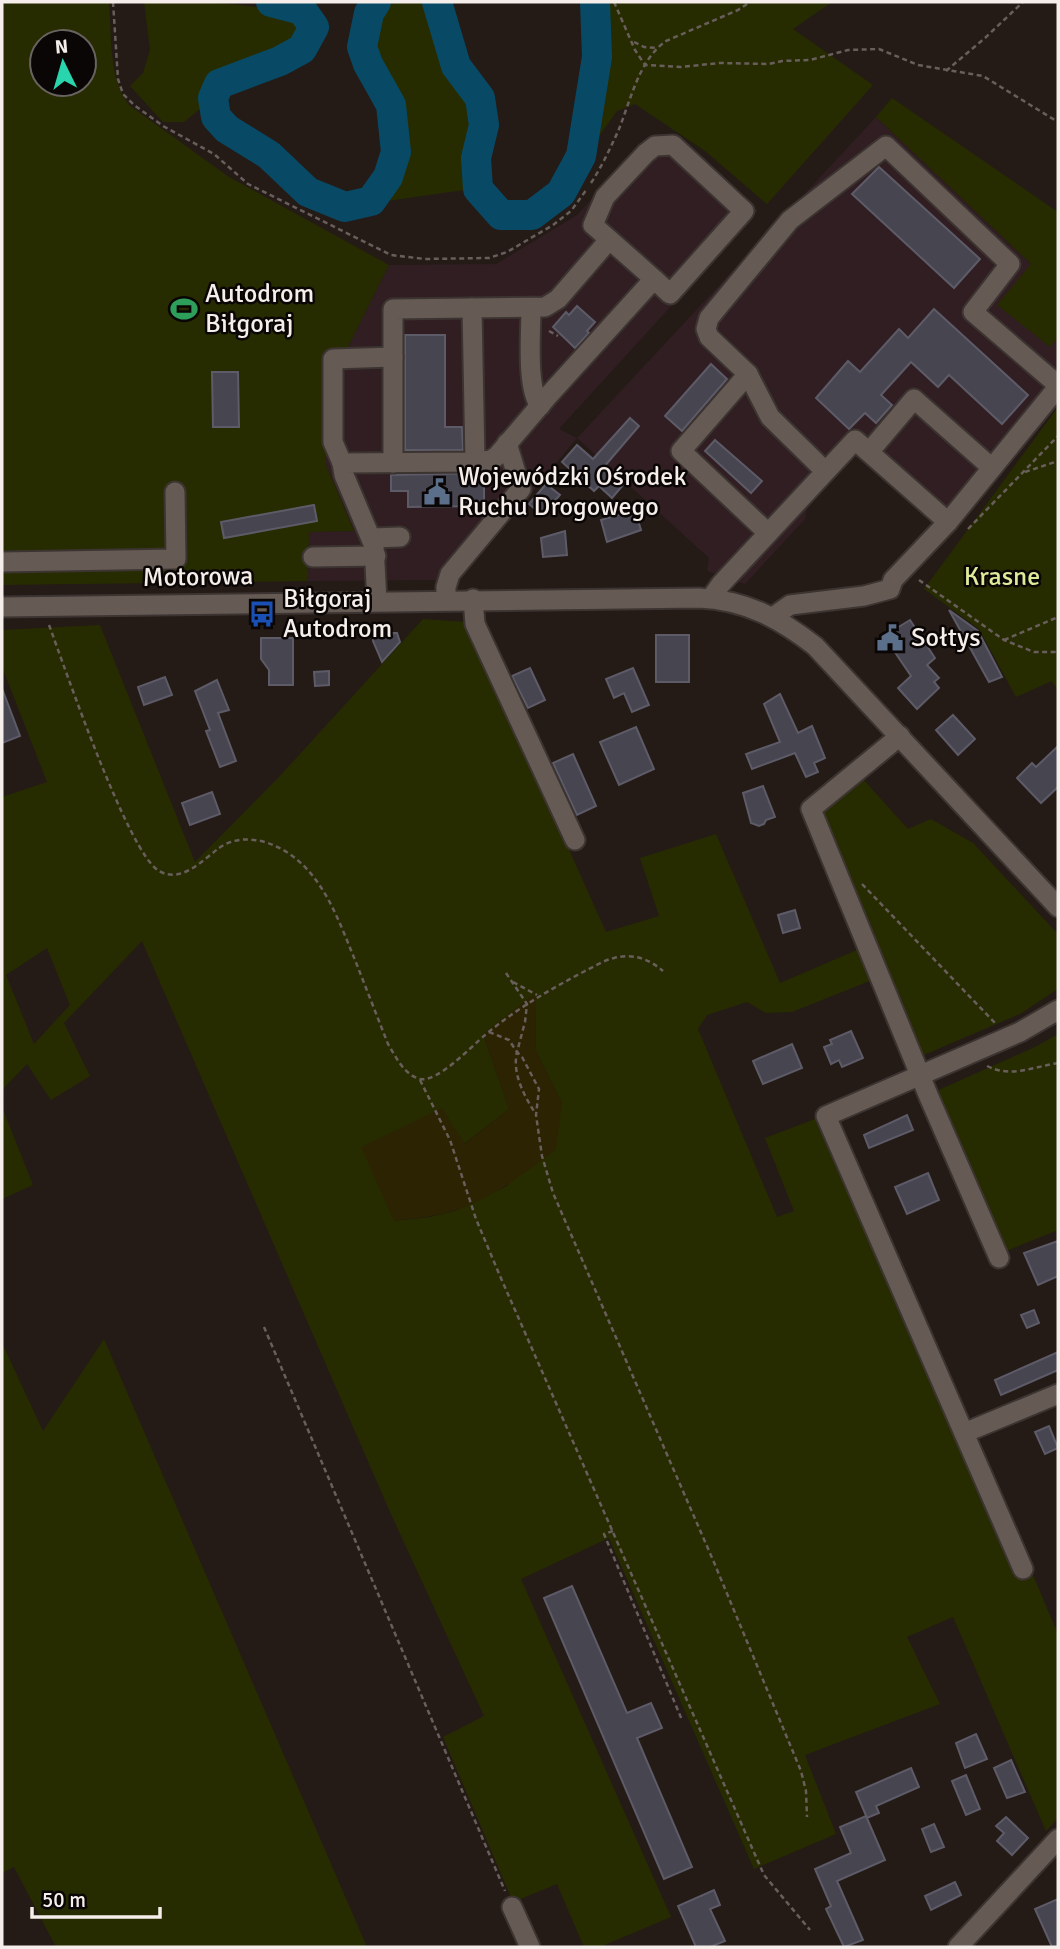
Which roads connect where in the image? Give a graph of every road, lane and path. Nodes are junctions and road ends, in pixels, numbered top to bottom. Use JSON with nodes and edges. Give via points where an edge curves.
{"nodes":[{"id":1,"x":113,"y":2,"type":"edge"},
{"id":2,"x":614,"y":2,"type":"edge"},
{"id":3,"x":750,"y":2,"type":"edge"},
{"id":4,"x":1023,"y":2,"type":"edge"},
{"id":5,"x":632,"y":40,"type":"junction"},
{"id":6,"x":657,"y":47,"type":"junction"},
{"id":7,"x":645,"y":65,"type":"junction"},
{"id":8,"x":946,"y":71,"type":"junction"},
{"id":9,"x":1058,"y":122,"type":"edge"},
{"id":10,"x":609,"y":240,"type":"junction"},
{"id":11,"x":654,"y":279,"type":"junction"},
{"id":12,"x":472,"y":308,"type":"junction"},
{"id":13,"x":531,"y":308,"type":"junction"},
{"id":14,"x":393,"y":358,"type":"junction"},
{"id":15,"x":748,"y":374,"type":"junction"},
{"id":16,"x":1058,"y":386,"type":"edge"},
{"id":17,"x":540,"y":406,"type":"junction"},
{"id":18,"x":1058,"y":436,"type":"edge"},
{"id":19,"x":507,"y":443,"type":"junction"},
{"id":20,"x":869,"y":452,"type":"junction"},
{"id":21,"x":1058,"y":461,"type":"edge"},
{"id":22,"x":475,"y":462,"type":"junction"},
{"id":23,"x":342,"y":463,"type":"junction"},
{"id":24,"x":393,"y":463,"type":"junction"},
{"id":25,"x":992,"y":468,"type":"junction"},
{"id":26,"x":825,"y":471,"type":"junction"},
{"id":27,"x":1023,"y":472,"type":"junction"},
{"id":28,"x":175,"y":492,"type":"dead end"},
{"id":29,"x":954,"y":529,"type":"junction"},
{"id":30,"x":768,"y":533,"type":"junction"},
{"id":31,"x":400,"y":537,"type":"dead end"},
{"id":32,"x":374,"y":547,"type":"junction"},
{"id":33,"x":313,"y":557,"type":"dead end"},
{"id":34,"x":2,"y":562,"type":"edge"},
{"id":35,"x":918,"y":579,"type":"dead end"},
{"id":36,"x":711,"y":598,"type":"junction"},
{"id":37,"x":473,"y":599,"type":"junction"},
{"id":38,"x":442,"y":600,"type":"junction"},
{"id":39,"x":377,"y":601,"type":"junction"},
{"id":40,"x":41,"y":606,"type":"junction"},
{"id":41,"x":2,"y":607,"type":"edge"},
{"id":42,"x":774,"y":617,"type":"junction"},
{"id":43,"x":1058,"y":617,"type":"edge"},
{"id":44,"x":1004,"y":640,"type":"junction"},
{"id":45,"x":1058,"y":652,"type":"edge"},
{"id":46,"x":900,"y":736,"type":"junction"},
{"id":47,"x":575,"y":840,"type":"dead end"},
{"id":48,"x":854,"y":875,"type":"dead end"},
{"id":49,"x":1058,"y":907,"type":"edge"},
{"id":50,"x":663,"y":971,"type":"dead end"},
{"id":51,"x":506,"y":973,"type":"dead end"},
{"id":52,"x":511,"y":981,"type":"junction"},
{"id":53,"x":537,"y":996,"type":"junction"},
{"id":54,"x":527,"y":1004,"type":"junction"},
{"id":55,"x":1058,"y":1010,"type":"edge"},
{"id":56,"x":997,"y":1025,"type":"dead end"},
{"id":57,"x":489,"y":1032,"type":"junction"},
{"id":58,"x":975,"y":1051,"type":"junction"},
{"id":59,"x":517,"y":1052,"type":"junction"},
{"id":60,"x":1058,"y":1063,"type":"edge"},
{"id":61,"x":919,"y":1075,"type":"junction"},
{"id":62,"x":420,"y":1079,"type":"junction"},
{"id":63,"x":536,"y":1115,"type":"junction"},
{"id":64,"x":999,"y":1258,"type":"dead end"},
{"id":65,"x":264,"y":1327,"type":"dead end"},
{"id":66,"x":1058,"y":1394,"type":"edge"},
{"id":67,"x":964,"y":1433,"type":"junction"},
{"id":68,"x":613,"y":1531,"type":"junction"},
{"id":69,"x":1023,"y":1569,"type":"dead end"},
{"id":70,"x":682,"y":1720,"type":"dead end"},
{"id":71,"x":807,"y":1817,"type":"dead end"},
{"id":72,"x":1058,"y":1839,"type":"edge"},
{"id":73,"x":512,"y":1907,"type":"joint"},
{"id":74,"x":810,"y":1930,"type":"dead end"},
{"id":75,"x":530,"y":1947,"type":"edge"},
{"id":76,"x":958,"y":1947,"type":"edge"}],
"edges":[{"from":1,"to":7,"type":"path","via":[[118,79],[123,94],[134,105],[214,154],[248,184],[391,255],[489,258],[553,225],[580,201],[599,171]]},
{"from":2,"to":5,"type":"path"},
{"from":3,"to":6,"type":"path"},
{"from":4,"to":8,"type":"path"},
{"from":5,"to":6,"type":"path","via":[[644,47]]},
{"from":5,"to":7,"type":"path"},
{"from":6,"to":7,"type":"path"},
{"from":7,"to":8,"type":"path","via":[[757,65],[810,60],[848,50],[879,50]]},
{"from":8,"to":9,"type":"path","via":[[983,76]]},
{"from":10,"to":11,"type":"street"},
{"from":10,"to":11,"type":"street","via":[[593,225],[599,205],[646,153],[655,146],[673,145],[744,211],[670,294]]},
{"from":10,"to":13,"type":"street","via":[[558,299]]},
{"from":11,"to":17,"type":"street"},
{"from":12,"to":13,"type":"street"},
{"from":12,"to":14,"type":"street","via":[[393,309]]},
{"from":12,"to":22,"type":"street"},
{"from":13,"to":17,"type":"street","via":[[533,384]]},
{"from":14,"to":23,"type":"street","via":[[333,359],[333,442]]},
{"from":14,"to":24,"type":"street"},
{"from":15,"to":16,"type":"street","via":[[709,337],[709,318],[790,220],[886,146],[1010,264],[973,312]]},
{"from":15,"to":26,"type":"street","via":[[769,417]]},
{"from":15,"to":30,"type":"street","via":[[681,451]]},
{"from":16,"to":25,"type":"street"},
{"from":17,"to":19,"type":"street"},
{"from":18,"to":27,"type":"path"},
{"from":19,"to":22,"type":"street","via":[[498,456]]},
{"from":19,"to":38,"type":"street","via":[[521,489],[450,574]]},
{"from":20,"to":25,"type":"street","via":[[914,399]]},
{"from":20,"to":26,"type":"street","via":[[855,440]]},
{"from":20,"to":29,"type":"street"},
{"from":21,"to":27,"type":"path"},
{"from":22,"to":24,"type":"street"},
{"from":23,"to":24,"type":"street"},
{"from":23,"to":32,"type":"street"},
{"from":25,"to":29,"type":"street"},
{"from":26,"to":30,"type":"street"},
{"from":27,"to":29,"type":"path"},
{"from":28,"to":34,"type":"street","via":[[176,559]]},
{"from":29,"to":42,"type":"street","via":[[893,580],[890,589],[790,605]]},
{"from":30,"to":36,"type":"street"},
{"from":31,"to":32,"type":"street"},
{"from":32,"to":33,"type":"street"},
{"from":32,"to":39,"type":"street"},
{"from":35,"to":44,"type":"path"},
{"from":36,"to":37,"type":"street","name":"Motorowa"},
{"from":36,"to":42,"type":"street","name":"Motorowa","via":[[747,605]]},
{"from":37,"to":38,"type":"street","name":"Motorowa"},
{"from":37,"to":47,"type":"street","via":[[475,624]]},
{"from":38,"to":39,"type":"street","name":"Motorowa"},
{"from":39,"to":40,"type":"street","name":"Motorowa"},
{"from":40,"to":41,"type":"street","name":"Motorowa"},
{"from":40,"to":62,"type":"path","via":[[124,819],[144,857],[158,871],[182,873],[223,845],[248,839],[268,843],[297,860],[331,901],[388,1044],[401,1065]]},
{"from":42,"to":46,"type":"street","name":"Motorowa","via":[[815,646]]},
{"from":43,"to":44,"type":"path"},
{"from":44,"to":45,"type":"path","via":[[1034,652]]},
{"from":46,"to":49,"type":"street","name":"Motorowa"},
{"from":46,"to":61,"type":"street","via":[[811,810]]},
{"from":48,"to":56,"type":"path"},
{"from":50,"to":53,"type":"path","via":[[637,957],[611,958]]},
{"from":51,"to":52,"type":"path"},
{"from":52,"to":53,"type":"path"},
{"from":52,"to":54,"type":"path"},
{"from":53,"to":54,"type":"path"},
{"from":54,"to":57,"type":"path"},
{"from":54,"to":59,"type":"path"},
{"from":55,"to":58,"type":"street"},
{"from":57,"to":59,"type":"path","via":[[509,1040]]},
{"from":57,"to":62,"type":"path","via":[[435,1077]]},
{"from":58,"to":60,"type":"path","via":[[982,1063],[998,1071],[1020,1072]]},
{"from":58,"to":61,"type":"street"},
{"from":59,"to":63,"type":"path","via":[[521,1086]]},
{"from":59,"to":63,"type":"path","via":[[539,1090]]},
{"from":61,"to":64,"type":"street"},
{"from":61,"to":67,"type":"street","via":[[826,1116]]},
{"from":62,"to":68,"type":"path","via":[[450,1140],[495,1265]]},
{"from":63,"to":71,"type":"path","via":[[552,1194],[801,1771]]},
{"from":65,"to":73,"type":"path"},
{"from":66,"to":67,"type":"street"},
{"from":67,"to":69,"type":"street"},
{"from":68,"to":70,"type":"path","via":[[604,1534]]},
{"from":68,"to":74,"type":"path","via":[[764,1875]]},
{"from":72,"to":76,"type":"street"},
{"from":73,"to":75,"type":"street"}]}
